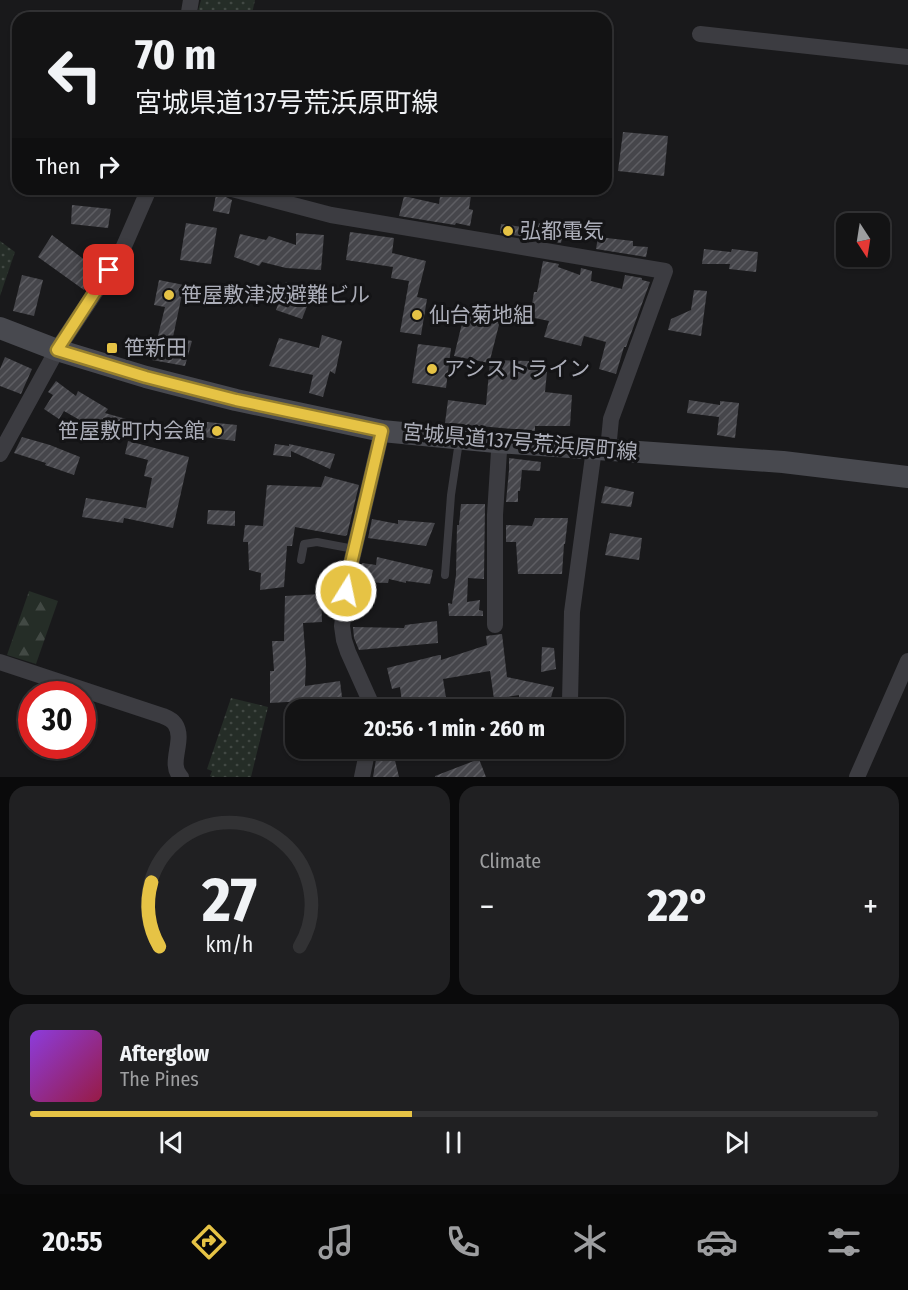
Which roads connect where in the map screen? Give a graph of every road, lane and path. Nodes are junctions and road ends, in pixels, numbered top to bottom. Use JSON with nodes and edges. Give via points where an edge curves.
{"nodes":[{"id":1,"x":700,"y":34,"type":"dead end"},
{"id":2,"x":908,"y":57,"type":"edge"},
{"id":3,"x":146,"y":195,"type":"edge"},
{"id":4,"x":255,"y":195,"type":"edge"},
{"id":5,"x":0,"y":328,"type":"edge"},
{"id":6,"x":57,"y":350,"type":"junction"},
{"id":7,"x":382,"y":431,"type":"junction"},
{"id":8,"x":458,"y":448,"type":"dead end"},
{"id":9,"x":601,"y":449,"type":"junction"},
{"id":10,"x":499,"y":451,"type":"dead end"},
{"id":11,"x":0,"y":454,"type":"edge"},
{"id":12,"x":908,"y":477,"type":"edge"},
{"id":13,"x":354,"y":549,"type":"junction"},
{"id":14,"x":301,"y":560,"type":"dead end"},
{"id":15,"x":445,"y":575,"type":"dead end"},
{"id":16,"x":495,"y":625,"type":"dead end"},
{"id":17,"x":908,"y":661,"type":"edge"},
{"id":18,"x":0,"y":662,"type":"edge"},
{"id":19,"x":369,"y":699,"type":"edge"},
{"id":20,"x":570,"y":699,"type":"edge"},
{"id":21,"x":366,"y":759,"type":"edge"},
{"id":22,"x":181,"y":777,"type":"edge"},
{"id":23,"x":362,"y":777,"type":"edge"},
{"id":24,"x":857,"y":777,"type":"edge"}],
"edges":[{"from":1,"to":2,"type":"street"},
{"from":3,"to":6,"type":"street","via":[[121,253]]},
{"from":4,"to":9,"type":"street","via":[[331,215],[664,271]]},
{"from":5,"to":6,"type":"main road","name":"宮城県道137号荒浜原町線"},
{"from":6,"to":7,"type":"main road","name":"宮城県道137号荒浜原町線","via":[[236,400]]},
{"from":6,"to":11,"type":"street"},
{"from":7,"to":9,"type":"main road","name":"宮城県道137号荒浜原町線"},
{"from":7,"to":13,"type":"street"},
{"from":8,"to":15,"type":"lane"},
{"from":9,"to":12,"type":"main road","name":"宮城県道137号荒浜原町線","via":[[783,462]]},
{"from":9,"to":20,"type":"street","via":[[575,584]]},
{"from":10,"to":16,"type":"street"},
{"from":13,"to":14,"type":"lane","via":[[317,542],[304,544]]},
{"from":13,"to":19,"type":"street","via":[[342,626],[348,652]]},
{"from":17,"to":24,"type":"street"},
{"from":18,"to":22,"type":"street","via":[[169,719],[179,737],[176,766]]},
{"from":21,"to":23,"type":"street"}]}
